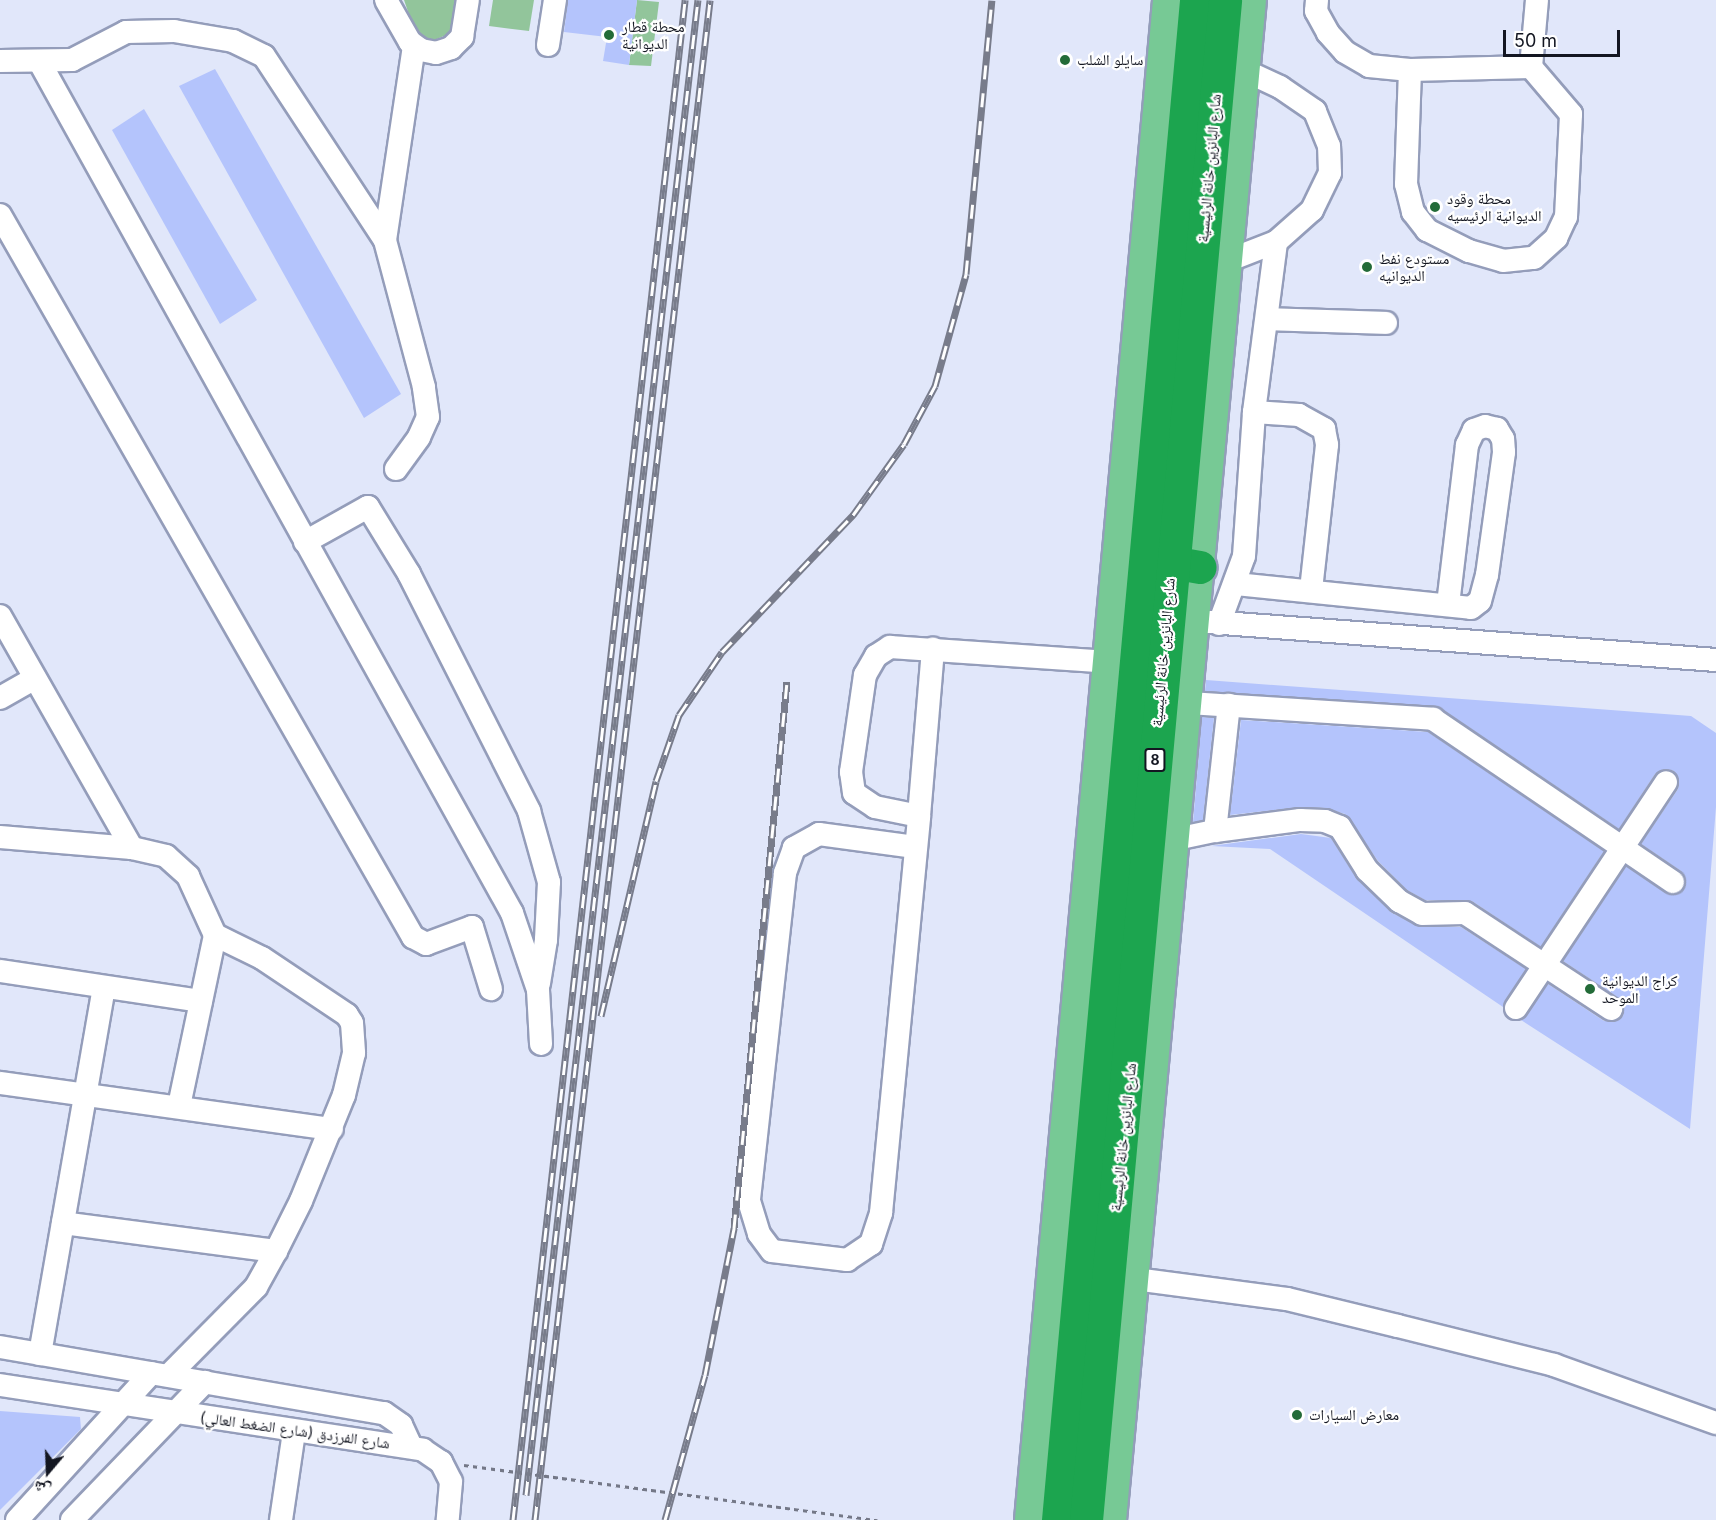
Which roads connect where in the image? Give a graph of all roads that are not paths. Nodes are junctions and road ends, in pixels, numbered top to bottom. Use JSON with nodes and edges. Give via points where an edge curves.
{"nodes":[{"id":1,"x":385,"y":0,"type":"edge"},
{"id":2,"x":468,"y":0,"type":"edge"},
{"id":3,"x":555,"y":0,"type":"edge"},
{"id":4,"x":1167,"y":0,"type":"edge"},
{"id":5,"x":1196,"y":0,"type":"edge"},
{"id":6,"x":1225,"y":0,"type":"edge"},
{"id":7,"x":1252,"y":0,"type":"edge"},
{"id":8,"x":1317,"y":0,"type":"edge"},
{"id":9,"x":1537,"y":0,"type":"edge"},
{"id":10,"x":548,"y":45,"type":"dead end"},
{"id":11,"x":414,"y":46,"type":"junction"},
{"id":12,"x":0,"y":61,"type":"edge"},
{"id":13,"x":39,"y":61,"type":"junction"},
{"id":14,"x":1531,"y":67,"type":"junction"},
{"id":15,"x":1244,"y":70,"type":"junction"},
{"id":16,"x":1410,"y":70,"type":"junction"},
{"id":17,"x":0,"y":215,"type":"edge"},
{"id":18,"x":385,"y":240,"type":"junction"},
{"id":19,"x":1276,"y":242,"type":"junction"},
{"id":20,"x":1227,"y":261,"type":"junction"},
{"id":21,"x":1267,"y":319,"type":"junction"},
{"id":22,"x":1386,"y":322,"type":"dead end"},
{"id":23,"x":1254,"y":412,"type":"junction"},
{"id":24,"x":396,"y":469,"type":"dead end"},
{"id":25,"x":305,"y":542,"type":"junction"},
{"id":26,"x":1185,"y":565,"type":"junction"},
{"id":27,"x":1236,"y":584,"type":"junction"},
{"id":28,"x":1311,"y":589,"type":"junction"},
{"id":29,"x":1448,"y":605,"type":"junction"},
{"id":30,"x":0,"y":616,"type":"edge"},
{"id":31,"x":1207,"y":623,"type":"junction"},
{"id":32,"x":933,"y":649,"type":"junction"},
{"id":33,"x":1716,"y":660,"type":"edge"},
{"id":34,"x":1117,"y":668,"type":"junction"},
{"id":35,"x":35,"y":678,"type":"junction"},
{"id":36,"x":0,"y":698,"type":"edge"},
{"id":37,"x":1188,"y":703,"type":"junction"},
{"id":38,"x":1230,"y":705,"type":"junction"},
{"id":39,"x":1666,"y":782,"type":"dead end"},
{"id":40,"x":919,"y":816,"type":"junction"},
{"id":41,"x":1215,"y":831,"type":"junction"},
{"id":42,"x":0,"y":837,"type":"edge"},
{"id":43,"x":1176,"y":839,"type":"junction"},
{"id":44,"x":915,"y":847,"type":"junction"},
{"id":45,"x":132,"y":848,"type":"junction"},
{"id":46,"x":1622,"y":848,"type":"junction"},
{"id":47,"x":1673,"y":882,"type":"dead end"},
{"id":48,"x":215,"y":934,"type":"junction"},
{"id":49,"x":1545,"y":965,"type":"junction"},
{"id":50,"x":0,"y":971,"type":"edge"},
{"id":51,"x":104,"y":988,"type":"junction"},
{"id":52,"x":491,"y":989,"type":"dead end"},
{"id":53,"x":538,"y":990,"type":"junction"},
{"id":54,"x":201,"y":1001,"type":"junction"},
{"id":55,"x":1516,"y":1008,"type":"dead end"},
{"id":56,"x":1611,"y":1009,"type":"dead end"},
{"id":57,"x":541,"y":1044,"type":"dead end"},
{"id":58,"x":1143,"y":1057,"type":"junction"},
{"id":59,"x":0,"y":1083,"type":"edge"},
{"id":60,"x":83,"y":1093,"type":"junction"},
{"id":61,"x":179,"y":1106,"type":"junction"},
{"id":62,"x":332,"y":1129,"type":"junction"},
{"id":63,"x":63,"y":1223,"type":"junction"},
{"id":64,"x":276,"y":1251,"type":"junction"},
{"id":65,"x":1135,"y":1279,"type":"junction"},
{"id":66,"x":0,"y":1347,"type":"edge"},
{"id":67,"x":40,"y":1354,"type":"junction"},
{"id":68,"x":160,"y":1374,"type":"junction"},
{"id":69,"x":205,"y":1382,"type":"junction"},
{"id":70,"x":0,"y":1385,"type":"edge"},
{"id":71,"x":126,"y":1405,"type":"junction"},
{"id":72,"x":177,"y":1413,"type":"junction"},
{"id":73,"x":1716,"y":1423,"type":"edge"},
{"id":74,"x":294,"y":1432,"type":"junction"},
{"id":75,"x":411,"y":1446,"type":"junction"},
{"id":76,"x":17,"y":1520,"type":"edge"},
{"id":77,"x":72,"y":1520,"type":"edge"},
{"id":78,"x":281,"y":1520,"type":"edge"},
{"id":79,"x":448,"y":1520,"type":"edge"},
{"id":80,"x":1029,"y":1520,"type":"edge"},
{"id":81,"x":1058,"y":1520,"type":"edge"},
{"id":82,"x":1086,"y":1520,"type":"edge"},
{"id":83,"x":1112,"y":1520,"type":"edge"}],
"edges":[{"from":1,"to":11,"type":"street"},
{"from":2,"to":11,"type":"street","via":[[465,30],[457,44],[436,53]]},
{"from":3,"to":10,"type":"street"},
{"from":4,"to":34,"type":"main road"},
{"from":5,"to":34,"type":"highway","name":"شارع البانزين خانة الرئيسية","number":"8"},
{"from":6,"to":26,"type":"highway","name":"شارع البانزين خانة الرئيسية","number":"8"},
{"from":7,"to":15,"type":"main road"},
{"from":8,"to":16,"type":"street","via":[[1316,11],[1345,52],[1369,66]]},
{"from":9,"to":14,"type":"street"},
{"from":11,"to":18,"type":"street"},
{"from":12,"to":13,"type":"street"},
{"from":13,"to":18,"type":"street","via":[[72,60],[126,32],[174,31],[232,41],[264,56]]},
{"from":13,"to":25,"type":"street"},
{"from":14,"to":16,"type":"street"},
{"from":14,"to":16,"type":"street","via":[[1571,114],[1566,217],[1556,238],[1534,258],[1503,261],[1470,251],[1427,230],[1413,212],[1406,184]]},
{"from":15,"to":19,"type":"street","via":[[1280,87],[1315,111],[1329,146],[1330,173],[1312,210]]},
{"from":15,"to":20,"type":"main road"},
{"from":17,"to":52,"type":"street","via":[[413,937],[426,944],[472,927]]},
{"from":18,"to":24,"type":"street","via":[[424,387],[428,417]]},
{"from":19,"to":20,"type":"street"},
{"from":19,"to":21,"type":"street"},
{"from":20,"to":26,"type":"main road"},
{"from":21,"to":22,"type":"street"},
{"from":21,"to":23,"type":"street"},
{"from":23,"to":27,"type":"street","via":[[1244,556]]},
{"from":23,"to":28,"type":"street","via":[[1299,415],[1324,429],[1327,445]]},
{"from":25,"to":53,"type":"street","via":[[512,913]]},
{"from":25,"to":53,"type":"street","via":[[368,507],[409,574],[529,812],[549,882]]},
{"from":26,"to":31,"type":"main road"},
{"from":26,"to":58,"type":"highway","name":"شارع البانزين خانة الرئيسية","number":"8"},
{"from":27,"to":28,"type":"street"},
{"from":27,"to":31,"type":"street"},
{"from":28,"to":29,"type":"street"},
{"from":29,"to":29,"type":"street","via":[[1471,608],[1480,601],[1504,452],[1497,429],[1485,426],[1474,430],[1467,445]]},
{"from":30,"to":35,"type":"street"},
{"from":31,"to":33,"type":"street"},
{"from":31,"to":37,"type":"main road"},
{"from":32,"to":34,"type":"street"},
{"from":32,"to":40,"type":"street"},
{"from":32,"to":40,"type":"street","via":[[890,647],[876,656],[865,675],[851,772],[854,793],[874,807]]},
{"from":34,"to":80,"type":"main road"},
{"from":34,"to":81,"type":"highway","name":"شارع البانزين خانة الرئيسية","number":"8"},
{"from":35,"to":36,"type":"street"},
{"from":35,"to":45,"type":"street"},
{"from":37,"to":38,"type":"street"},
{"from":37,"to":43,"type":"main road"},
{"from":38,"to":41,"type":"street"},
{"from":38,"to":46,"type":"street","via":[[1433,719]]},
{"from":39,"to":46,"type":"street"},
{"from":40,"to":44,"type":"street"},
{"from":41,"to":43,"type":"street"},
{"from":41,"to":49,"type":"street","via":[[1300,820],[1325,821],[1340,827],[1367,870],[1399,901],[1422,914],[1465,913]]},
{"from":42,"to":45,"type":"street"},
{"from":43,"to":58,"type":"main road"},
{"from":44,"to":44,"type":"street","via":[[881,1213],[871,1244],[847,1260],[772,1251],[759,1234],[749,1202],[785,873],[794,848],[819,834]]},
{"from":45,"to":48,"type":"street","via":[[166,856],[188,876]]},
{"from":46,"to":47,"type":"street"},
{"from":46,"to":49,"type":"street"},
{"from":48,"to":54,"type":"street"},
{"from":48,"to":62,"type":"street","via":[[262,958],[347,1015],[352,1023],[354,1053]]},
{"from":49,"to":55,"type":"street"},
{"from":49,"to":56,"type":"street"},
{"from":50,"to":51,"type":"street"},
{"from":51,"to":54,"type":"street"},
{"from":51,"to":60,"type":"street"},
{"from":53,"to":57,"type":"street"},
{"from":54,"to":61,"type":"street"},
{"from":58,"to":65,"type":"main road"},
{"from":58,"to":82,"type":"highway","name":"شارع البانزين خانة الرئيسية","number":"8"},
{"from":59,"to":60,"type":"street"},
{"from":60,"to":61,"type":"street"},
{"from":60,"to":63,"type":"street"},
{"from":61,"to":62,"type":"street"},
{"from":62,"to":64,"type":"street"},
{"from":63,"to":64,"type":"street"},
{"from":63,"to":67,"type":"street"},
{"from":64,"to":68,"type":"street","via":[[256,1287]]},
{"from":65,"to":73,"type":"street","via":[[1287,1299],[1410,1328],[1554,1365]]},
{"from":65,"to":83,"type":"main road"},
{"from":66,"to":67,"type":"street","name":"شارع الفرزدق (شارع الضغط العالي)"},
{"from":67,"to":68,"type":"street","name":"شارع الفرزدق (شارع الضغط العالي)"},
{"from":68,"to":69,"type":"street","name":"شارع الفرزدق (شارع الضغط العالي)"},
{"from":68,"to":71,"type":"street"},
{"from":69,"to":72,"type":"street"},
{"from":69,"to":75,"type":"street","name":"شارع الفرزدق (شارع الضغط العالي)","via":[[384,1413],[401,1425]]},
{"from":70,"to":71,"type":"street","name":"شارع الفرزدق (شارع الضغط العالي)"},
{"from":71,"to":72,"type":"street","name":"شارع الفرزدق (شارع الضغط العالي)"},
{"from":71,"to":76,"type":"street"},
{"from":72,"to":74,"type":"street","name":"شارع الفرزدق (شارع الضغط العالي)"},
{"from":72,"to":77,"type":"street"},
{"from":74,"to":75,"type":"street","name":"شارع الفرزدق (شارع الضغط العالي)"},
{"from":74,"to":78,"type":"street"},
{"from":75,"to":79,"type":"street","via":[[441,1462],[451,1482]]}]}
